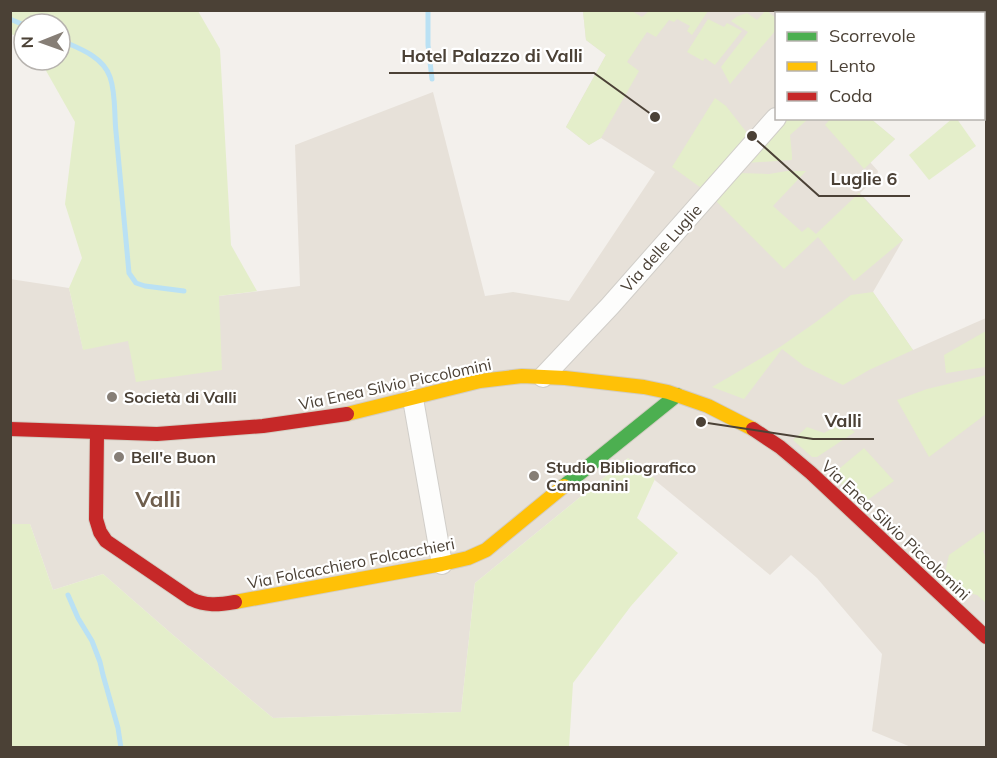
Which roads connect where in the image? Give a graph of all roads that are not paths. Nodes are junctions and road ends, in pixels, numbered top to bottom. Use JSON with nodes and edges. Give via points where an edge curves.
{"nodes":[{"id":1,"x":775,"y":120,"type":"edge"},
{"id":2,"x":543,"y":376,"type":"junction"},
{"id":3,"x":676,"y":395,"type":"junction"},
{"id":4,"x":413,"y":399,"type":"junction"},
{"id":5,"x":10,"y":429,"type":"edge"},
{"id":6,"x":97,"y":433,"type":"junction"},
{"id":7,"x":442,"y":564,"type":"junction"},
{"id":8,"x":987,"y":637,"type":"edge"}],
"edges":[{"from":1,"to":2,"type":"street","name":"Via delle Luglie"},
{"from":2,"to":3,"type":"main road","name":"Via Enea Silvio Piccolomini","via":[[624,384]]},
{"from":2,"to":4,"type":"main road","name":"Via Enea Silvio Piccolomini","via":[[480,381]]},
{"from":3,"to":7,"type":"main road","name":"Via Folcacchiero Folcacchieri","via":[[487,549]]},
{"from":3,"to":8,"type":"main road","name":"Via Enea Silvio Piccolomini","via":[[729,416],[780,447]]},
{"from":4,"to":6,"type":"main road","name":"Via Enea Silvio Piccolomini","via":[[348,414],[263,426],[157,434]]},
{"from":4,"to":7,"type":"street"},
{"from":5,"to":6,"type":"main road","name":"Via Enea Silvio Piccolomini"},
{"from":6,"to":7,"type":"main road","name":"Via Folcacchiero Folcacchieri","via":[[96,519],[100,533],[109,544],[197,602],[224,604]]}]}
